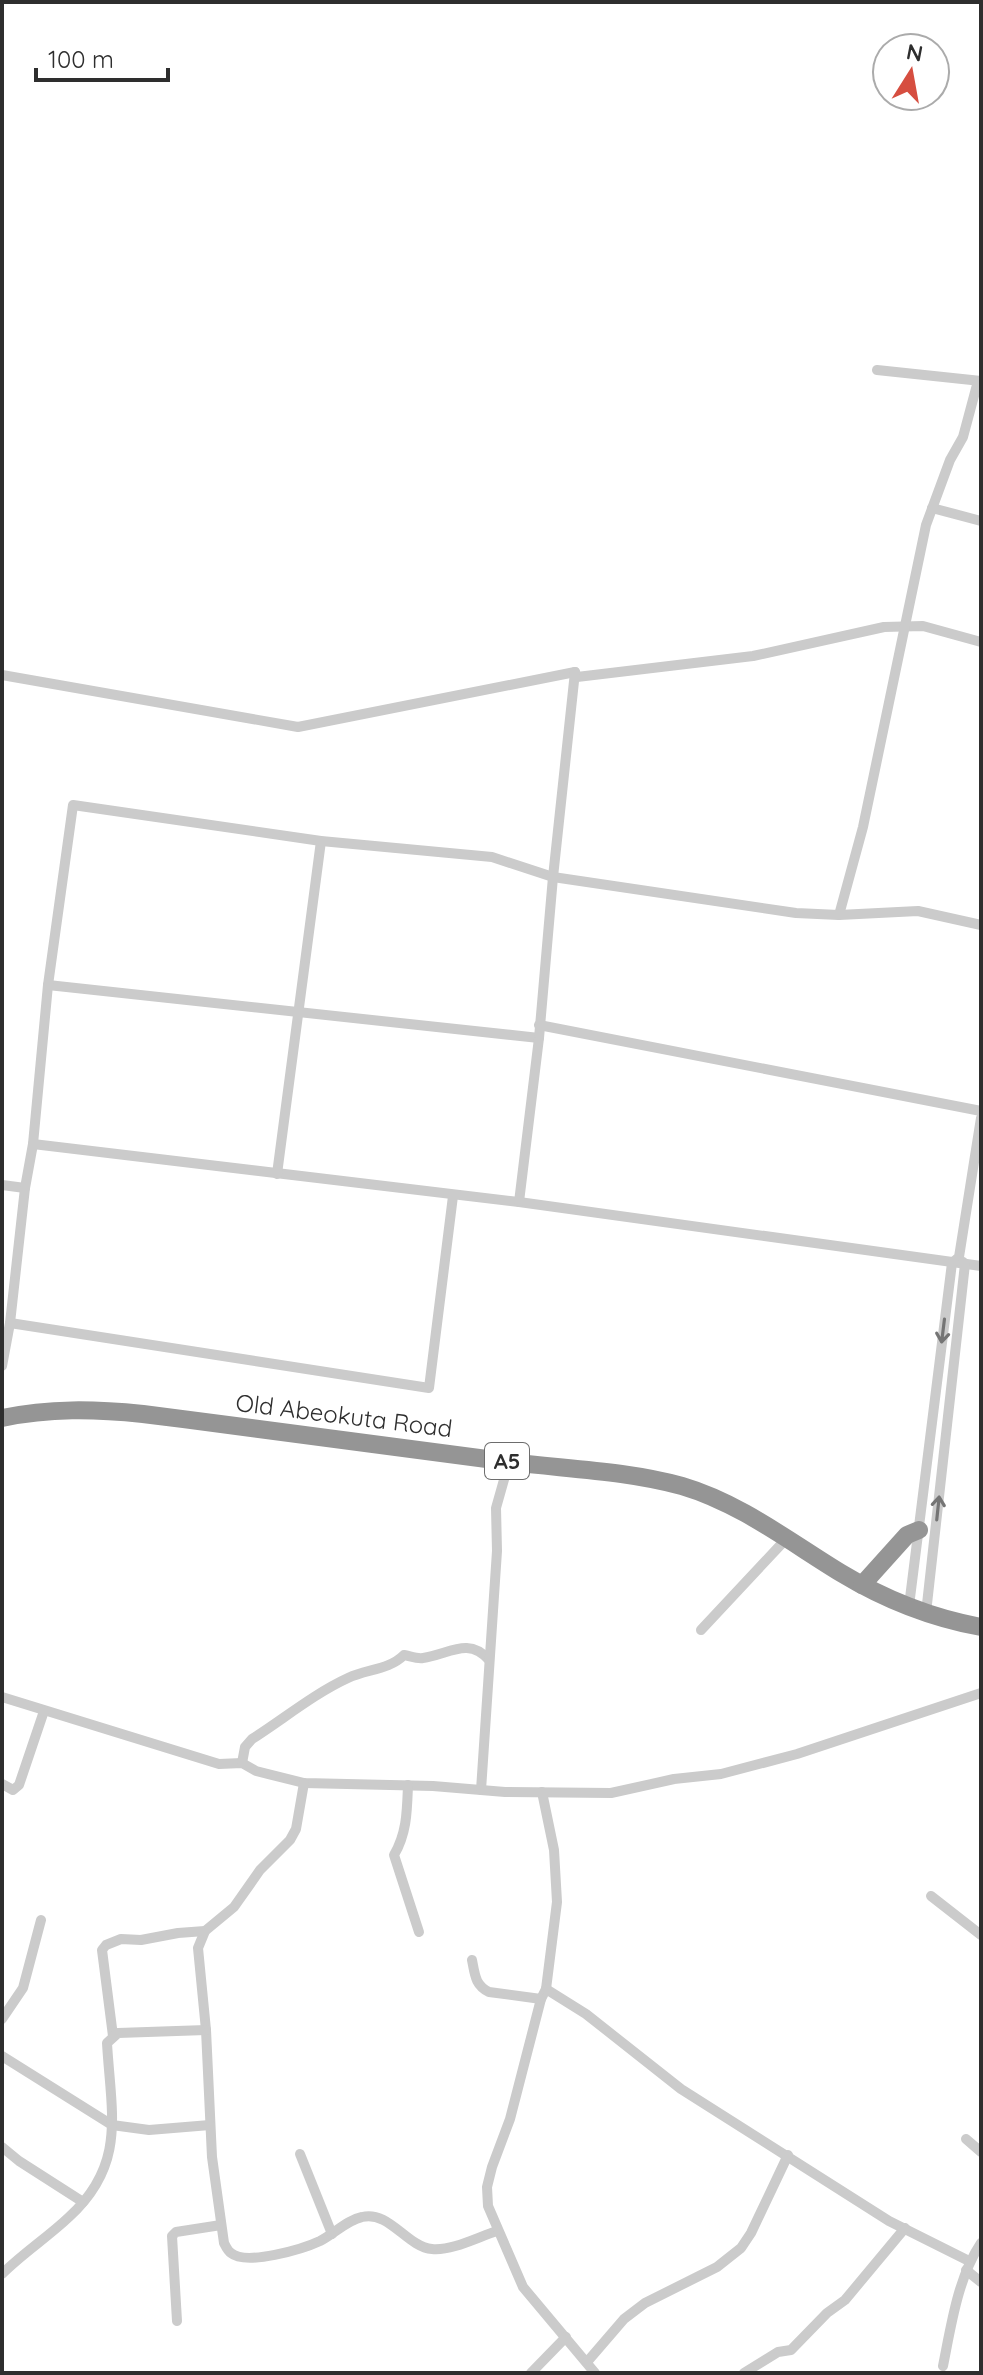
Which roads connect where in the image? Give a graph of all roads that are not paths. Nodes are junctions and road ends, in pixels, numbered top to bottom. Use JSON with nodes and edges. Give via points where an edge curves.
{"nodes":[{"id":1,"x":877,"y":370,"type":"dead end"},
{"id":2,"x":980,"y":381,"type":"edge"},
{"id":3,"x":932,"y":508,"type":"junction"},
{"id":4,"x":981,"y":521,"type":"edge"},
{"id":5,"x":904,"y":625,"type":"junction"},
{"id":6,"x":981,"y":642,"type":"edge"},
{"id":7,"x":575,"y":672,"type":"junction"},
{"id":8,"x":2,"y":675,"type":"edge"},
{"id":9,"x":321,"y":841,"type":"junction"},
{"id":10,"x":553,"y":877,"type":"junction"},
{"id":11,"x":839,"y":915,"type":"junction"},
{"id":12,"x":981,"y":925,"type":"edge"},
{"id":13,"x":48,"y":985,"type":"junction"},
{"id":14,"x":298,"y":1011,"type":"junction"},
{"id":15,"x":539,"y":1025,"type":"junction"},
{"id":16,"x":539,"y":1038,"type":"junction"},
{"id":17,"x":981,"y":1111,"type":"edge"},
{"id":18,"x":981,"y":1118,"type":"edge"},
{"id":19,"x":33,"y":1144,"type":"junction"},
{"id":20,"x":277,"y":1174,"type":"junction"},
{"id":21,"x":2,"y":1185,"type":"edge"},
{"id":22,"x":25,"y":1188,"type":"junction"},
{"id":23,"x":453,"y":1196,"type":"junction"},
{"id":24,"x":519,"y":1202,"type":"junction"},
{"id":25,"x":959,"y":1261,"type":"junction"},
{"id":26,"x":981,"y":1266,"type":"edge"},
{"id":27,"x":10,"y":1323,"type":"junction"},
{"id":28,"x":2,"y":1366,"type":"edge"},
{"id":29,"x":2,"y":1418,"type":"edge"},
{"id":30,"x":509,"y":1462,"type":"junction"},
{"id":31,"x":927,"y":1533,"type":"junction"},
{"id":32,"x":787,"y":1538,"type":"junction"},
{"id":33,"x":862,"y":1585,"type":"junction"},
{"id":34,"x":917,"y":1610,"type":"junction"},
{"id":35,"x":981,"y":1627,"type":"edge"},
{"id":36,"x":701,"y":1630,"type":"dead end"},
{"id":37,"x":489,"y":1660,"type":"junction"},
{"id":38,"x":981,"y":1693,"type":"edge"},
{"id":39,"x":2,"y":1697,"type":"edge"},
{"id":40,"x":44,"y":1711,"type":"junction"},
{"id":41,"x":242,"y":1763,"type":"junction"},
{"id":42,"x":304,"y":1783,"type":"junction"},
{"id":43,"x":2,"y":1784,"type":"edge"},
{"id":44,"x":408,"y":1785,"type":"junction"},
{"id":45,"x":481,"y":1790,"type":"junction"},
{"id":46,"x":542,"y":1792,"type":"junction"},
{"id":47,"x":931,"y":1896,"type":"dead end"},
{"id":48,"x":41,"y":1920,"type":"dead end"},
{"id":49,"x":205,"y":1931,"type":"junction"},
{"id":50,"x":419,"y":1932,"type":"dead end"},
{"id":51,"x":981,"y":1935,"type":"edge"},
{"id":52,"x":472,"y":1960,"type":"dead end"},
{"id":53,"x":544,"y":1994,"type":"junction"},
{"id":54,"x":2,"y":2019,"type":"edge"},
{"id":55,"x":206,"y":2030,"type":"junction"},
{"id":56,"x":113,"y":2036,"type":"junction"},
{"id":57,"x":2,"y":2056,"type":"edge"},
{"id":58,"x":112,"y":2125,"type":"junction"},
{"id":59,"x":210,"y":2125,"type":"junction"},
{"id":60,"x":966,"y":2139,"type":"dead end"},
{"id":61,"x":2,"y":2147,"type":"edge"},
{"id":62,"x":981,"y":2152,"type":"edge"},
{"id":63,"x":300,"y":2154,"type":"dead end"},
{"id":64,"x":788,"y":2155,"type":"junction"},
{"id":65,"x":83,"y":2202,"type":"junction"},
{"id":66,"x":221,"y":2225,"type":"junction"},
{"id":67,"x":905,"y":2228,"type":"junction"},
{"id":68,"x":497,"y":2231,"type":"junction"},
{"id":69,"x":332,"y":2234,"type":"junction"},
{"id":70,"x":981,"y":2243,"type":"edge"},
{"id":71,"x":967,"y":2266,"type":"junction"},
{"id":72,"x":2,"y":2274,"type":"edge"},
{"id":73,"x":981,"y":2282,"type":"edge"},
{"id":74,"x":177,"y":2321,"type":"dead end"},
{"id":75,"x":566,"y":2337,"type":"junction"},
{"id":76,"x":587,"y":2362,"type":"junction"},
{"id":77,"x":943,"y":2366,"type":"dead end"},
{"id":78,"x":531,"y":2373,"type":"edge"},
{"id":79,"x":595,"y":2373,"type":"edge"},
{"id":80,"x":744,"y":2373,"type":"edge"}],
"edges":[{"from":1,"to":2,"type":"street"},
{"from":2,"to":3,"type":"street"},
{"from":3,"to":4,"type":"street"},
{"from":3,"to":5,"type":"street"},
{"from":5,"to":6,"type":"street"},
{"from":5,"to":7,"type":"street","via":[[712,662],[577,677]]},
{"from":5,"to":11,"type":"street","via":[[863,827]]},
{"from":7,"to":8,"type":"street","via":[[298,727]]},
{"from":7,"to":10,"type":"street"},
{"from":9,"to":10,"type":"street","via":[[492,857]]},
{"from":9,"to":13,"type":"street","via":[[73,805]]},
{"from":9,"to":14,"type":"street"},
{"from":10,"to":11,"type":"street"},
{"from":10,"to":15,"type":"street"},
{"from":11,"to":12,"type":"street","via":[[918,911]]},
{"from":13,"to":14,"type":"street"},
{"from":13,"to":19,"type":"street"},
{"from":14,"to":16,"type":"street"},
{"from":14,"to":20,"type":"street"},
{"from":15,"to":16,"type":"street"},
{"from":15,"to":17,"type":"street"},
{"from":16,"to":24,"type":"street"},
{"from":18,"to":25,"type":"street"},
{"from":19,"to":20,"type":"street"},
{"from":19,"to":22,"type":"street"},
{"from":20,"to":23,"type":"street"},
{"from":21,"to":22,"type":"street"},
{"from":22,"to":27,"type":"street"},
{"from":23,"to":24,"type":"street"},
{"from":23,"to":27,"type":"street","via":[[429,1388]]},
{"from":24,"to":25,"type":"street"},
{"from":25,"to":26,"type":"street"},
{"from":25,"to":31,"type":"street","one_way":true},
{"from":31,"to":25,"type":"street","one_way":true},
{"from":27,"to":28,"type":"street"},
{"from":29,"to":30,"type":"highway","name":"Old Abeokuta Road","number":"A5","via":[[91,1409]]},
{"from":30,"to":32,"type":"highway","name":"Old Abeokuta Road","number":"A5","via":[[682,1486]]},
{"from":30,"to":37,"type":"street","via":[[496,1508]]},
{"from":31,"to":33,"type":"highway","via":[[907,1535]]},
{"from":31,"to":34,"type":"street"},
{"from":31,"to":34,"type":"street"},
{"from":32,"to":33,"type":"highway","name":"Old Abeokuta Road","number":"A5"},
{"from":32,"to":36,"type":"street"},
{"from":33,"to":34,"type":"highway","name":"Old Abeokuta Road","number":"A5"},
{"from":34,"to":35,"type":"highway","name":"Old Abeokuta Road","number":"A5"},
{"from":37,"to":41,"type":"street","via":[[481,1650],[468,1647],[421,1659],[404,1655],[394,1665],[346,1679],[252,1739]]},
{"from":37,"to":45,"type":"street"},
{"from":38,"to":46,"type":"street","via":[[857,1736],[721,1774],[611,1793]]},
{"from":39,"to":40,"type":"street"},
{"from":40,"to":41,"type":"street","via":[[219,1764]]},
{"from":40,"to":43,"type":"street","via":[[19,1785],[13,1790]]},
{"from":41,"to":42,"type":"street"},
{"from":42,"to":44,"type":"street"},
{"from":42,"to":49,"type":"street","via":[[290,1840],[234,1907]]},
{"from":44,"to":45,"type":"street"},
{"from":44,"to":50,"type":"street","via":[[407,1819],[394,1855]]},
{"from":45,"to":46,"type":"street"},
{"from":46,"to":53,"type":"street","via":[[554,1850],[557,1902]]},
{"from":47,"to":51,"type":"street"},
{"from":48,"to":54,"type":"street","via":[[23,1988]]},
{"from":49,"to":55,"type":"street","via":[[198,1948]]},
{"from":49,"to":56,"type":"street","via":[[106,1945],[102,1950]]},
{"from":52,"to":53,"type":"street","via":[[476,1983],[489,1992]]},
{"from":53,"to":64,"type":"street","via":[[586,2014],[681,2089]]},
{"from":53,"to":68,"type":"street","via":[[487,2187]]},
{"from":55,"to":56,"type":"street"},
{"from":55,"to":59,"type":"street"},
{"from":56,"to":58,"type":"street","via":[[107,2043]]},
{"from":57,"to":58,"type":"street"},
{"from":58,"to":59,"type":"street","via":[[149,2130]]},
{"from":58,"to":65,"type":"street","via":[[107,2165]]},
{"from":59,"to":66,"type":"street"},
{"from":60,"to":62,"type":"street"},
{"from":61,"to":65,"type":"street"},
{"from":63,"to":69,"type":"street"},
{"from":64,"to":67,"type":"street"},
{"from":64,"to":76,"type":"street","via":[[741,2248],[717,2267],[645,2303]]},
{"from":65,"to":72,"type":"street"},
{"from":66,"to":69,"type":"street","via":[[224,2243],[240,2257],[291,2251]]},
{"from":66,"to":74,"type":"street","via":[[172,2236]]},
{"from":67,"to":71,"type":"street"},
{"from":67,"to":80,"type":"street","via":[[845,2300],[791,2350]]},
{"from":68,"to":69,"type":"street","via":[[428,2249],[374,2216],[361,2217]]},
{"from":68,"to":75,"type":"street","via":[[523,2287]]},
{"from":70,"to":71,"type":"street"},
{"from":71,"to":73,"type":"street"},
{"from":71,"to":77,"type":"street"},
{"from":75,"to":76,"type":"street"},
{"from":75,"to":78,"type":"street"},
{"from":76,"to":79,"type":"street"}]}
